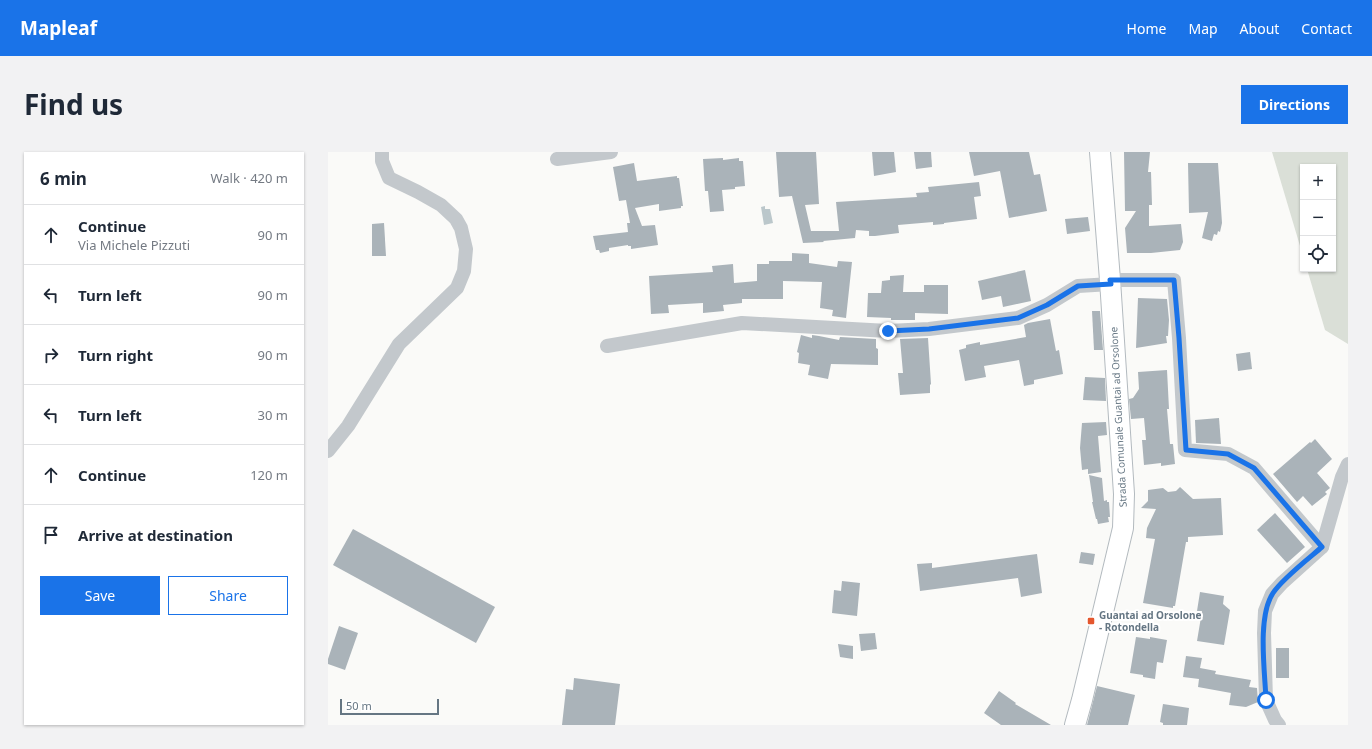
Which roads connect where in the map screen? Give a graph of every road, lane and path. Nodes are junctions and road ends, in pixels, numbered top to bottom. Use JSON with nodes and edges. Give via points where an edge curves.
{"nodes":[{"id":1,"x":382,"y":152,"type":"edge"},
{"id":2,"x":611,"y":152,"type":"edge"},
{"id":3,"x":1100,"y":152,"type":"edge"},
{"id":4,"x":557,"y":159,"type":"dead end"},
{"id":5,"x":1110,"y":282,"type":"junction"},
{"id":6,"x":607,"y":346,"type":"dead end"},
{"id":7,"x":328,"y":451,"type":"edge"},
{"id":8,"x":1348,"y":464,"type":"edge"},
{"id":9,"x":1322,"y":547,"type":"junction"},
{"id":10,"x":1074,"y":725,"type":"edge"},
{"id":11,"x":1279,"y":725,"type":"edge"}],
"edges":[{"from":1,"to":7,"type":"street","via":[[382,161],[389,178],[441,205],[456,219],[466,249],[464,271],[457,288],[399,344],[348,426]]},
{"from":2,"to":4,"type":"street"},
{"from":3,"to":5,"type":"street","name":"Strada Comunale Guantai ad Orsolone"},
{"from":5,"to":6,"type":"street","via":[[1078,286],[1047,305],[1018,318],[929,329],[888,331],[742,323]]},
{"from":5,"to":9,"type":"street","via":[[1174,280],[1186,450],[1228,454],[1254,468]]},
{"from":5,"to":10,"type":"street","name":"Strada Comunale Guantai ad Orsolone","via":[[1124,494],[1123,528]]},
{"from":8,"to":9,"type":"street"},
{"from":9,"to":11,"type":"street","via":[[1272,594],[1266,611],[1266,700]]}]}
